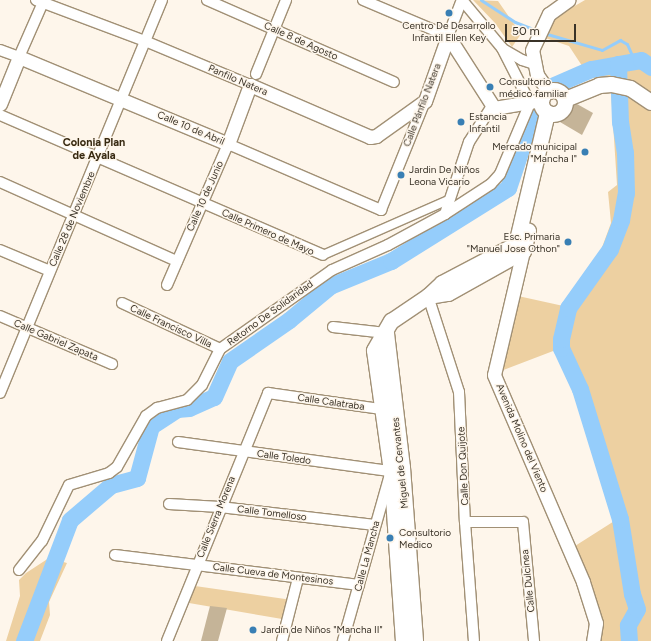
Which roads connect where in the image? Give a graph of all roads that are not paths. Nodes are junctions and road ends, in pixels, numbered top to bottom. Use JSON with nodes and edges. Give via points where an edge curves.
{"nodes":[{"id":1,"x":162,"y":0,"type":"edge"},
{"id":2,"x":207,"y":0,"type":"edge"},
{"id":3,"x":286,"y":0,"type":"edge"},
{"id":4,"x":363,"y":0,"type":"edge"},
{"id":5,"x":462,"y":0,"type":"edge"},
{"id":6,"x":41,"y":1,"type":"edge"},
{"id":7,"x":559,"y":2,"type":"edge"},
{"id":8,"x":273,"y":29,"type":"junction"},
{"id":9,"x":448,"y":36,"type":"junction"},
{"id":10,"x":145,"y":42,"type":"junction"},
{"id":11,"x":502,"y":48,"type":"junction"},
{"id":12,"x":0,"y":50,"type":"edge"},
{"id":13,"x":19,"y":57,"type":"junction"},
{"id":14,"x":534,"y":64,"type":"junction"},
{"id":15,"x":253,"y":79,"type":"junction"},
{"id":16,"x":394,"y":82,"type":"dead end"},
{"id":17,"x":123,"y":100,"type":"junction"},
{"id":18,"x":425,"y":101,"type":"junction"},
{"id":19,"x":651,"y":102,"type":"edge"},
{"id":20,"x":0,"y":104,"type":"edge"},
{"id":21,"x":545,"y":104,"type":"junction"},
{"id":22,"x":492,"y":106,"type":"junction"},
{"id":23,"x":0,"y":115,"type":"edge"},
{"id":24,"x":228,"y":144,"type":"junction"},
{"id":25,"x":98,"y":157,"type":"junction"},
{"id":26,"x":0,"y":182,"type":"edge"},
{"id":27,"x":448,"y":200,"type":"junction"},
{"id":28,"x":201,"y":203,"type":"junction"},
{"id":29,"x":381,"y":210,"type":"joint"},
{"id":30,"x":74,"y":213,"type":"junction"},
{"id":31,"x":445,"y":214,"type":"junction"},
{"id":32,"x":520,"y":247,"type":"junction"},
{"id":33,"x":0,"y":250,"type":"edge"},
{"id":34,"x":322,"y":255,"type":"joint"},
{"id":35,"x":177,"y":261,"type":"junction"},
{"id":36,"x":50,"y":271,"type":"junction"},
{"id":37,"x":167,"y":285,"type":"dead end"},
{"id":38,"x":428,"y":296,"type":"junction"},
{"id":39,"x":122,"y":303,"type":"dead end"},
{"id":40,"x":0,"y":316,"type":"edge"},
{"id":41,"x":333,"y":327,"type":"dead end"},
{"id":42,"x":27,"y":328,"type":"junction"},
{"id":43,"x":386,"y":333,"type":"junction"},
{"id":44,"x":220,"y":349,"type":"junction"},
{"id":45,"x":112,"y":364,"type":"dead end"},
{"id":46,"x":1,"y":387,"type":"edge"},
{"id":47,"x":268,"y":393,"type":"joint"},
{"id":48,"x":388,"y":410,"type":"junction"},
{"id":49,"x":178,"y":442,"type":"dead end"},
{"id":50,"x":243,"y":451,"type":"junction"},
{"id":51,"x":390,"y":471,"type":"junction"},
{"id":52,"x":169,"y":504,"type":"dead end"},
{"id":53,"x":220,"y":507,"type":"junction"},
{"id":54,"x":465,"y":522,"type":"junction"},
{"id":55,"x":374,"y":525,"type":"junction"},
{"id":56,"x":114,"y":555,"type":"dead end"},
{"id":57,"x":198,"y":564,"type":"junction"},
{"id":58,"x":19,"y":570,"type":"dead end"},
{"id":59,"x":298,"y":578,"type":"junction"},
{"id":60,"x":359,"y":585,"type":"junction"},
{"id":61,"x":167,"y":641,"type":"edge"},
{"id":62,"x":282,"y":641,"type":"edge"},
{"id":63,"x":343,"y":641,"type":"edge"},
{"id":64,"x":403,"y":641,"type":"edge"},
{"id":65,"x":415,"y":641,"type":"edge"},
{"id":66,"x":474,"y":641,"type":"edge"},
{"id":67,"x":534,"y":641,"type":"edge"},
{"id":68,"x":594,"y":641,"type":"edge"}],
"edges":[{"from":1,"to":10,"type":"street","name":"Calle 28 de Noviembre"},
{"from":2,"to":8,"type":"street","name":"Calle 8 de Agosto"},
{"from":3,"to":8,"type":"street","name":"Calle 10 de Junio"},
{"from":4,"to":9,"type":"street"},
{"from":5,"to":9,"type":"street","name":"Calle Pánfilo Natera"},
{"from":5,"to":11,"type":"street"},
{"from":6,"to":10,"type":"street","name":"Panfilo Natera"},
{"from":6,"to":13,"type":"street"},
{"from":7,"to":14,"type":"street","via":[[536,38],[532,50]]},
{"from":8,"to":15,"type":"street","name":"Calle 10 de Junio"},
{"from":8,"to":16,"type":"street","name":"Calle 8 de Agosto"},
{"from":9,"to":18,"type":"street","name":"Calle Pánfilo Natera"},
{"from":9,"to":22,"type":"street"},
{"from":10,"to":15,"type":"street","name":"Panfilo Natera"},
{"from":10,"to":17,"type":"street","name":"Calle 28 de Noviembre"},
{"from":11,"to":14,"type":"street"},
{"from":11,"to":21,"type":"street"},
{"from":12,"to":13,"type":"street","name":"Calle 10 de Abril"},
{"from":13,"to":17,"type":"street","name":"Calle 10 de Abril"},
{"from":13,"to":20,"type":"street"},
{"from":14,"to":21,"type":"street"},
{"from":15,"to":18,"type":"street","name":"Panfilo Natera","via":[[370,137],[382,134]]},
{"from":15,"to":24,"type":"street","name":"Calle 10 de Junio"},
{"from":17,"to":24,"type":"street","name":"Calle 10 de Abril"},
{"from":17,"to":25,"type":"street","name":"Calle 28 de Noviembre"},
{"from":18,"to":29,"type":"street","name":"Calle Pánfilo Natera"},
{"from":19,"to":21,"type":"main road","name":"Avenida Molino del Viento","via":[[630,88],[611,84],[599,85],[564,98],[564,108]]},
{"from":21,"to":22,"type":"street","via":[[497,110]]},
{"from":21,"to":31,"type":"street","name":"Retorno De Solidaridad","via":[[491,184]]},
{"from":21,"to":32,"type":"main road","name":"Avenida Molino del Viento","via":[[544,149]]},
{"from":22,"to":27,"type":"street","via":[[469,142]]},
{"from":23,"to":25,"type":"street","name":"Calle Primero de Mayo"},
{"from":24,"to":28,"type":"street","name":"Calle 10 de Junio"},
{"from":24,"to":29,"type":"street","name":"Calle 10 de Abril"},
{"from":25,"to":28,"type":"street","name":"Calle Primero de Mayo"},
{"from":25,"to":30,"type":"street","name":"Calle 28 de Noviembre"},
{"from":26,"to":30,"type":"street"},
{"from":27,"to":31,"type":"street"},
{"from":27,"to":34,"type":"street","name":"Calle Primero de Mayo"},
{"from":28,"to":34,"type":"street","name":"Calle Primero de Mayo"},
{"from":28,"to":35,"type":"street","name":"Calle 10 de Junio"},
{"from":30,"to":35,"type":"street"},
{"from":30,"to":36,"type":"street","name":"Calle 28 de Noviembre"},
{"from":31,"to":44,"type":"street","name":"Retorno De Solidaridad","via":[[388,245],[332,270]]},
{"from":32,"to":38,"type":"main road","via":[[442,283]]},
{"from":32,"to":68,"type":"street","name":"Avenida Molino del Viento","via":[[494,375],[583,582],[596,623]]},
{"from":33,"to":36,"type":"street"},
{"from":35,"to":37,"type":"street","name":"Calle 10 de Junio"},
{"from":36,"to":42,"type":"street","name":"Calle 28 de Noviembre"},
{"from":38,"to":43,"type":"main road","via":[[391,321]]},
{"from":38,"to":54,"type":"street","name":"Calle Don Quijote","via":[[459,392]]},
{"from":39,"to":44,"type":"street","name":"Calle Francisco Villa"},
{"from":40,"to":42,"type":"street","name":"Calle Gabriel Zapata"},
{"from":41,"to":43,"type":"street"},
{"from":42,"to":45,"type":"street","name":"Calle Gabriel Zapata"},
{"from":42,"to":46,"type":"street","name":"Calle 28 de Noviembre"},
{"from":43,"to":48,"type":"main road","via":[[377,342],[374,350]]},
{"from":44,"to":58,"type":"street","name":"Retorno De Solidaridad","via":[[202,385],[187,400],[157,408],[146,416],[117,467],[109,473],[69,485],[42,541]]},
{"from":47,"to":48,"type":"street","name":"Calle Calatraba"},
{"from":47,"to":50,"type":"street","name":"Calle Sierra Morena"},
{"from":48,"to":51,"type":"main road"},
{"from":48,"to":65,"type":"main road","name":"Miguel de Cervantes","via":[[402,467]]},
{"from":49,"to":50,"type":"street","name":"Calle Toledo"},
{"from":50,"to":51,"type":"street","name":"Calle Toledo"},
{"from":50,"to":53,"type":"street","name":"Calle Sierra Morena"},
{"from":51,"to":55,"type":"street","name":"Calle La Mancha"},
{"from":51,"to":64,"type":"main road"},
{"from":52,"to":53,"type":"street","name":"Calle Tomelloso"},
{"from":53,"to":55,"type":"street","name":"Calle Tomelloso"},
{"from":53,"to":57,"type":"street","name":"Calle Sierra Morena"},
{"from":54,"to":66,"type":"street","name":"Calle Don Quijote"},
{"from":54,"to":67,"type":"street","name":"Calle Dulcinea","via":[[523,522]]},
{"from":55,"to":60,"type":"street","name":"Calle La Mancha"},
{"from":56,"to":57,"type":"street","name":"Calle Cueva de Montesinos"},
{"from":57,"to":59,"type":"street","name":"Calle Cueva de Montesinos"},
{"from":57,"to":61,"type":"street","name":"Calle Sierra Morena"},
{"from":59,"to":60,"type":"street","name":"Calle Cueva de Montesinos"},
{"from":59,"to":62,"type":"street"},
{"from":60,"to":63,"type":"street","name":"Calle La Mancha"}]}
